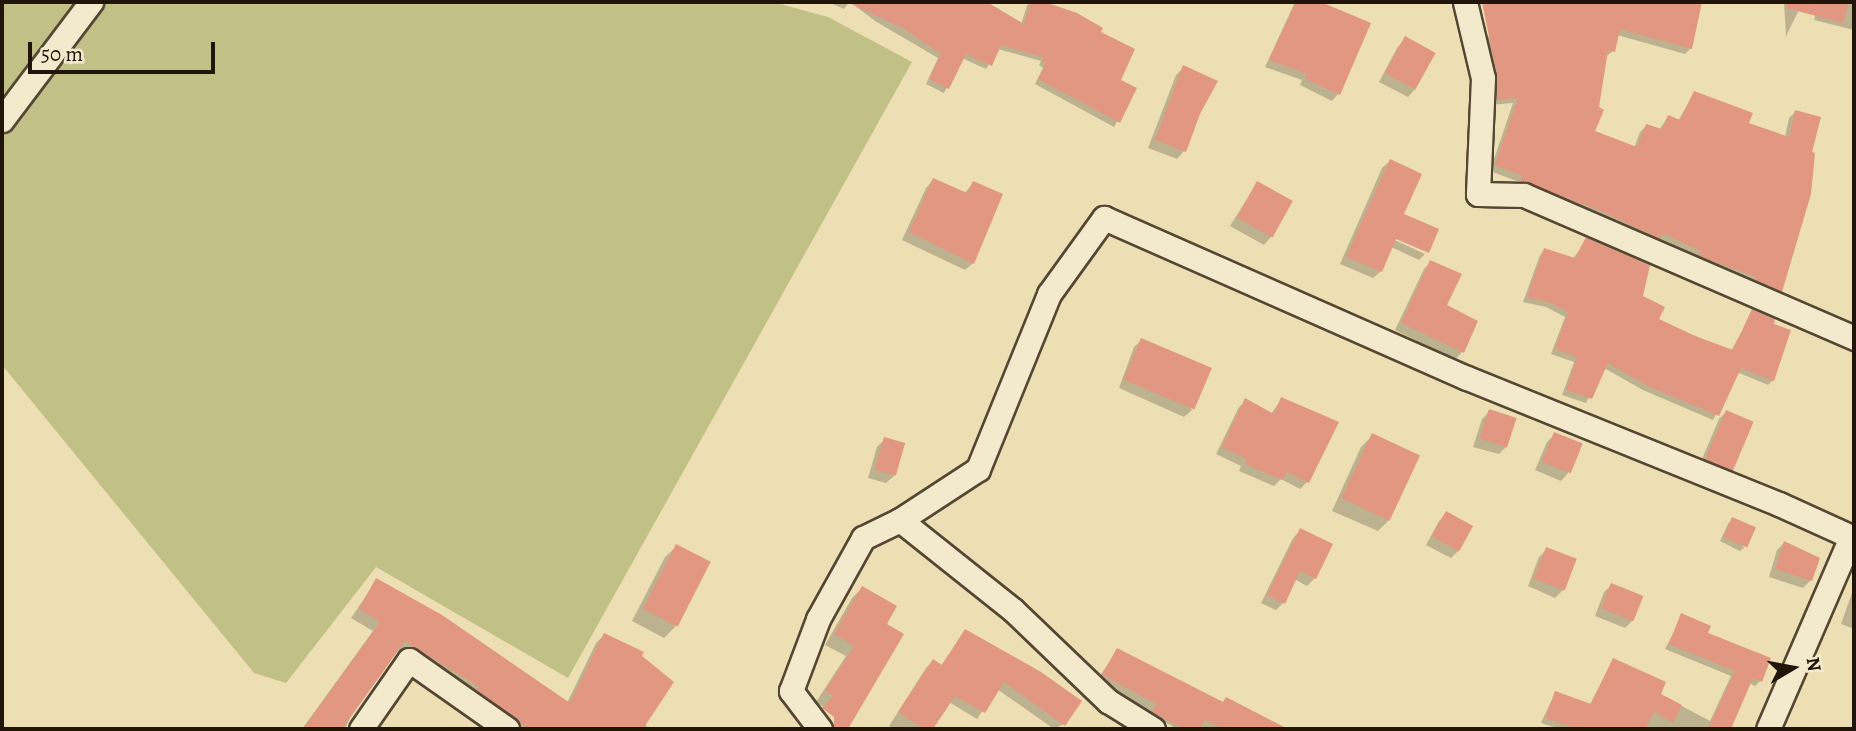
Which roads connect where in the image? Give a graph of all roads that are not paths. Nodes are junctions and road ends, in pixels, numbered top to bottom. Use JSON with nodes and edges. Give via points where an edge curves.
{"nodes":[{"id":1,"x":91,"y":2,"type":"edge"},
{"id":2,"x":1465,"y":2,"type":"edge"},
{"id":3,"x":2,"y":120,"type":"edge"},
{"id":4,"x":1854,"y":338,"type":"edge"},
{"id":5,"x":900,"y":520,"type":"junction"},
{"id":6,"x":1853,"y":538,"type":"edge"},
{"id":7,"x":361,"y":729,"type":"edge"},
{"id":8,"x":507,"y":729,"type":"edge"},
{"id":9,"x":820,"y":729,"type":"edge"},
{"id":10,"x":1153,"y":729,"type":"edge"},
{"id":11,"x":1768,"y":729,"type":"edge"}],
"edges":[{"from":1,"to":3,"type":"street"},
{"from":2,"to":4,"type":"street","via":[[1483,78],[1478,194],[1524,195]]},
{"from":5,"to":6,"type":"street","via":[[978,469],[1049,294],[1104,218],[1467,378]]},
{"from":5,"to":9,"type":"street","via":[[863,538],[818,619],[791,691]]},
{"from":5,"to":10,"type":"street","via":[[1013,610],[1108,701]]},
{"from":6,"to":11,"type":"street"},
{"from":7,"to":8,"type":"street","via":[[410,660]]}]}
